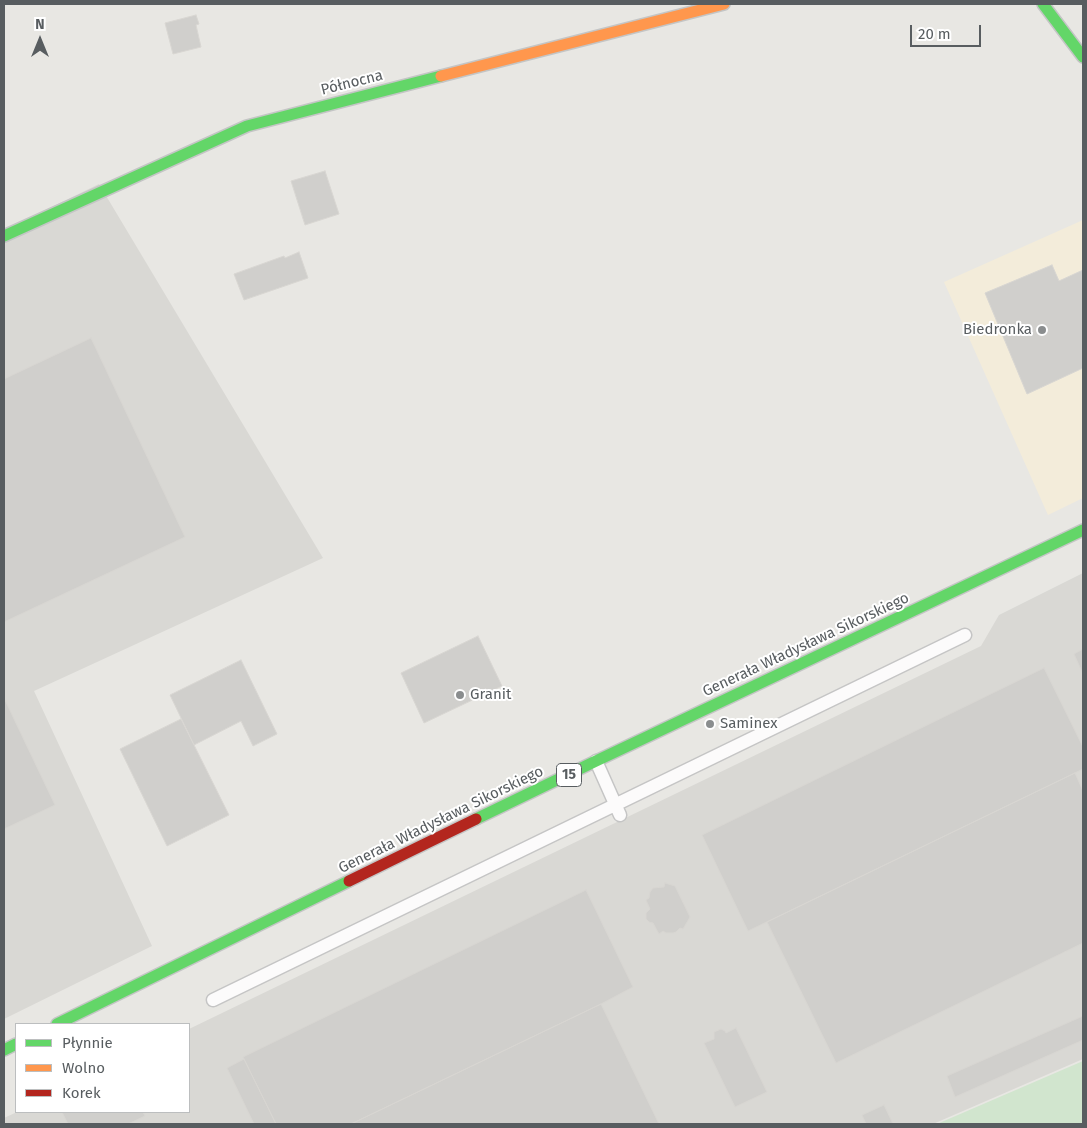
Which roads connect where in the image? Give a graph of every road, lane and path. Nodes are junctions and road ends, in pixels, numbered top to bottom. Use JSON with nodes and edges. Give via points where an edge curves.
{"nodes":[{"id":1,"x":724,"y":4,"type":"edge"},
{"id":2,"x":1043,"y":4,"type":"edge"},
{"id":3,"x":1083,"y":57,"type":"edge"},
{"id":4,"x":4,"y":236,"type":"edge"},
{"id":5,"x":1083,"y":530,"type":"edge"},
{"id":6,"x":966,"y":635,"type":"dead end"},
{"id":7,"x":596,"y":762,"type":"junction"},
{"id":8,"x":618,"y":809,"type":"junction"},
{"id":9,"x":213,"y":1000,"type":"dead end"},
{"id":10,"x":59,"y":1023,"type":"edge"}],
"edges":[{"from":1,"to":4,"type":"main road","name":"Północna","via":[[247,126]]},
{"from":2,"to":3,"type":"main road"},
{"from":5,"to":7,"type":"main road","name":"Generała Władysława Sikorskiego","number":"15"},
{"from":6,"to":8,"type":"lane"},
{"from":7,"to":8,"type":"lane"},
{"from":7,"to":10,"type":"main road","name":"Generała Władysława Sikorskiego","number":"15"},
{"from":8,"to":9,"type":"lane"}]}
